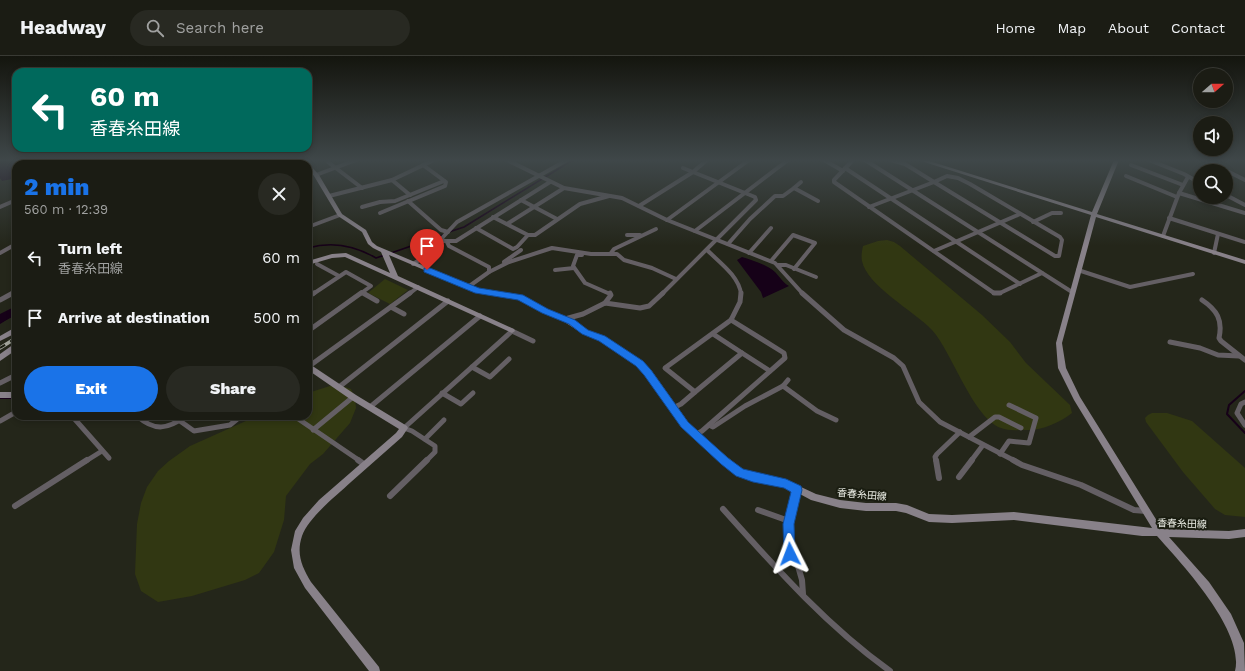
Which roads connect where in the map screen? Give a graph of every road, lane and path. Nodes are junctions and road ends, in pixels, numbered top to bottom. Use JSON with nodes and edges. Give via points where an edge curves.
{"nodes":[{"id":1,"x":324,"y":189,"type":"edge"},
{"id":2,"x":359,"y":189,"type":"edge"},
{"id":3,"x":402,"y":189,"type":"edge"},
{"id":4,"x":425,"y":189,"type":"edge"},
{"id":5,"x":438,"y":189,"type":"edge"},
{"id":6,"x":516,"y":189,"type":"edge"},
{"id":7,"x":539,"y":189,"type":"edge"},
{"id":8,"x":563,"y":189,"type":"edge"},
{"id":9,"x":568,"y":189,"type":"edge"},
{"id":10,"x":666,"y":189,"type":"edge"},
{"id":11,"x":709,"y":189,"type":"edge"},
{"id":12,"x":734,"y":189,"type":"edge"},
{"id":13,"x":751,"y":189,"type":"edge"},
{"id":14,"x":793,"y":189,"type":"edge"},
{"id":15,"x":795,"y":189,"type":"edge"},
{"id":16,"x":843,"y":189,"type":"edge"},
{"id":17,"x":876,"y":189,"type":"edge"},
{"id":18,"x":916,"y":189,"type":"edge"},
{"id":19,"x":945,"y":189,"type":"edge"},
{"id":20,"x":978,"y":189,"type":"edge"},
{"id":21,"x":1011,"y":189,"type":"edge"},
{"id":22,"x":1105,"y":189,"type":"edge"},
{"id":23,"x":1161,"y":189,"type":"edge"},
{"id":24,"x":1181,"y":189,"type":"edge"},
{"id":25,"x":912,"y":190,"type":"junction"},
{"id":26,"x":744,"y":193,"type":"junction"},
{"id":27,"x":410,"y":195,"type":"junction"},
{"id":28,"x":609,"y":195,"type":"junction"},
{"id":29,"x":1178,"y":195,"type":"junction"},
{"id":30,"x":329,"y":196,"type":"junction"},
{"id":31,"x":891,"y":198,"type":"junction"},
{"id":32,"x":1233,"y":199,"type":"edge"},
{"id":33,"x":521,"y":200,"type":"junction"},
{"id":34,"x":408,"y":201,"type":"junction"},
{"id":35,"x":818,"y":201,"type":"dead end"},
{"id":36,"x":12,"y":202,"type":"edge"},
{"id":37,"x":1245,"y":205,"type":"edge"},
{"id":38,"x":639,"y":206,"type":"junction"},
{"id":39,"x":0,"y":207,"type":"edge"},
{"id":40,"x":362,"y":207,"type":"dead end"},
{"id":41,"x":869,"y":207,"type":"junction"},
{"id":42,"x":534,"y":208,"type":"junction"},
{"id":43,"x":380,"y":213,"type":"dead end"},
{"id":44,"x":1061,"y":213,"type":"dead end"},
{"id":45,"x":1245,"y":213,"type":"edge"},
{"id":46,"x":1020,"y":214,"type":"junction"},
{"id":47,"x":340,"y":215,"type":"junction"},
{"id":48,"x":1094,"y":215,"type":"junction"},
{"id":49,"x":493,"y":217,"type":"junction"},
{"id":50,"x":557,"y":218,"type":"junction"},
{"id":51,"x":1169,"y":218,"type":"junction"},
{"id":52,"x":667,"y":220,"type":"junction"},
{"id":53,"x":1000,"y":222,"type":"junction"},
{"id":54,"x":1033,"y":222,"type":"junction"},
{"id":55,"x":507,"y":224,"type":"junction"},
{"id":56,"x":312,"y":226,"type":"edge"},
{"id":57,"x":476,"y":228,"type":"junction"},
{"id":58,"x":771,"y":228,"type":"dead end"},
{"id":59,"x":656,"y":229,"type":"dead end"},
{"id":60,"x":695,"y":231,"type":"junction"},
{"id":61,"x":448,"y":232,"type":"junction"},
{"id":62,"x":978,"y":232,"type":"junction"},
{"id":63,"x":1218,"y":234,"type":"junction"},
{"id":64,"x":528,"y":235,"type":"junction"},
{"id":65,"x":627,"y":235,"type":"dead end"},
{"id":66,"x":642,"y":235,"type":"junction"},
{"id":67,"x":1163,"y":236,"type":"junction"},
{"id":68,"x":718,"y":240,"type":"junction"},
{"id":69,"x":440,"y":241,"type":"junction"},
{"id":70,"x":956,"y":241,"type":"junction"},
{"id":71,"x":447,"y":242,"type":"junction"},
{"id":72,"x":1245,"y":242,"type":"edge"},
{"id":73,"x":728,"y":244,"type":"junction"},
{"id":74,"x":12,"y":246,"type":"edge"},
{"id":75,"x":521,"y":250,"type":"dead end"},
{"id":76,"x":706,"y":250,"type":"junction"},
{"id":77,"x":384,"y":251,"type":"junction"},
{"id":78,"x":934,"y":251,"type":"junction"},
{"id":79,"x":0,"y":253,"type":"edge"},
{"id":80,"x":611,"y":253,"type":"junction"},
{"id":81,"x":749,"y":253,"type":"junction"},
{"id":82,"x":1214,"y":253,"type":"junction"},
{"id":83,"x":591,"y":254,"type":"junction"},
{"id":84,"x":771,"y":261,"type":"junction"},
{"id":85,"x":312,"y":262,"type":"edge"},
{"id":86,"x":1245,"y":262,"type":"edge"},
{"id":87,"x":317,"y":264,"type":"dead end"},
{"id":88,"x":414,"y":264,"type":"junction"},
{"id":89,"x":778,"y":265,"type":"junction"},
{"id":90,"x":574,"y":268,"type":"junction"},
{"id":91,"x":794,"y":269,"type":"junction"},
{"id":92,"x":496,"y":270,"type":"junction"},
{"id":93,"x":555,"y":270,"type":"dead end"},
{"id":94,"x":1078,"y":270,"type":"junction"},
{"id":95,"x":489,"y":272,"type":"junction"},
{"id":96,"x":1042,"y":273,"type":"junction"},
{"id":97,"x":1193,"y":274,"type":"dead end"},
{"id":98,"x":339,"y":276,"type":"junction"},
{"id":99,"x":395,"y":277,"type":"junction"},
{"id":100,"x":816,"y":277,"type":"dead end"},
{"id":101,"x":676,"y":279,"type":"junction"},
{"id":102,"x":1020,"y":284,"type":"junction"},
{"id":103,"x":418,"y":287,"type":"junction"},
{"id":104,"x":468,"y":287,"type":"junction"},
{"id":105,"x":362,"y":292,"type":"junction"},
{"id":106,"x":1072,"y":292,"type":"junction"},
{"id":107,"x":12,"y":293,"type":"edge"},
{"id":108,"x":312,"y":293,"type":"edge"},
{"id":109,"x":0,"y":300,"type":"edge"},
{"id":110,"x":1202,"y":300,"type":"dead end"},
{"id":111,"x":377,"y":301,"type":"dead end"},
{"id":112,"x":448,"y":301,"type":"junction"},
{"id":113,"x":605,"y":303,"type":"junction"},
{"id":114,"x":391,"y":307,"type":"junction"},
{"id":115,"x":404,"y":314,"type":"dead end"},
{"id":116,"x":480,"y":316,"type":"junction"},
{"id":117,"x":565,"y":319,"type":"junction"},
{"id":118,"x":731,"y":320,"type":"junction"},
{"id":119,"x":312,"y":328,"type":"edge"},
{"id":120,"x":512,"y":331,"type":"junction"},
{"id":121,"x":12,"y":332,"type":"edge"},
{"id":122,"x":713,"y":334,"type":"junction"},
{"id":123,"x":0,"y":339,"type":"edge"},
{"id":124,"x":533,"y":341,"type":"dead end"},
{"id":125,"x":1170,"y":342,"type":"dead end"},
{"id":126,"x":12,"y":349,"type":"edge"},
{"id":127,"x":742,"y":353,"type":"junction"},
{"id":128,"x":1240,"y":356,"type":"junction"},
{"id":129,"x":0,"y":358,"type":"edge"},
{"id":130,"x":509,"y":360,"type":"dead end"},
{"id":131,"x":1245,"y":360,"type":"edge"},
{"id":132,"x":312,"y":364,"type":"edge"},
{"id":133,"x":472,"y":367,"type":"junction"},
{"id":134,"x":312,"y":370,"type":"edge"},
{"id":135,"x":770,"y":371,"type":"junction"},
{"id":136,"x":12,"y":377,"type":"edge"},
{"id":137,"x":788,"y":380,"type":"dead end"},
{"id":138,"x":0,"y":383,"type":"edge"},
{"id":139,"x":783,"y":386,"type":"junction"},
{"id":140,"x":339,"y":387,"type":"junction"},
{"id":141,"x":695,"y":392,"type":"junction"},
{"id":142,"x":442,"y":393,"type":"junction"},
{"id":143,"x":473,"y":393,"type":"dead end"},
{"id":144,"x":12,"y":394,"type":"edge"},
{"id":145,"x":0,"y":395,"type":"edge"},
{"id":146,"x":353,"y":397,"type":"junction"},
{"id":147,"x":1245,"y":402,"type":"edge"},
{"id":148,"x":1009,"y":405,"type":"dead end"},
{"id":149,"x":370,"y":407,"type":"junction"},
{"id":150,"x":673,"y":408,"type":"junction"},
{"id":151,"x":12,"y":414,"type":"edge"},
{"id":152,"x":75,"y":420,"type":"edge"},
{"id":153,"x":141,"y":420,"type":"edge"},
{"id":154,"x":236,"y":420,"type":"edge"},
{"id":155,"x":300,"y":420,"type":"edge"},
{"id":156,"x":444,"y":420,"type":"dead end"},
{"id":157,"x":836,"y":420,"type":"dead end"},
{"id":158,"x":0,"y":421,"type":"edge"},
{"id":159,"x":180,"y":421,"type":"joint"},
{"id":160,"x":709,"y":425,"type":"junction"},
{"id":161,"x":1245,"y":425,"type":"edge"},
{"id":162,"x":404,"y":428,"type":"junction"},
{"id":163,"x":1021,"y":428,"type":"dead end"},
{"id":164,"x":314,"y":430,"type":"junction"},
{"id":165,"x":960,"y":432,"type":"junction"},
{"id":166,"x":695,"y":435,"type":"junction"},
{"id":167,"x":969,"y":437,"type":"junction"},
{"id":168,"x":425,"y":439,"type":"junction"},
{"id":169,"x":983,"y":445,"type":"junction"},
{"id":170,"x":102,"y":451,"type":"junction"},
{"id":171,"x":1000,"y":454,"type":"junction"},
{"id":172,"x":109,"y":458,"type":"dead end"},
{"id":173,"x":365,"y":465,"type":"junction"},
{"id":174,"x":959,"y":477,"type":"dead end"},
{"id":175,"x":939,"y":478,"type":"dead end"},
{"id":176,"x":797,"y":490,"type":"junction"},
{"id":177,"x":390,"y":496,"type":"dead end"},
{"id":178,"x":14,"y":506,"type":"dead end"},
{"id":179,"x":723,"y":509,"type":"dead end"},
{"id":180,"x":758,"y":510,"type":"dead end"},
{"id":181,"x":1146,"y":511,"type":"junction"},
{"id":182,"x":789,"y":521,"type":"junction"},
{"id":183,"x":1159,"y":532,"type":"junction"},
{"id":184,"x":1245,"y":533,"type":"edge"},
{"id":185,"x":803,"y":596,"type":"junction"},
{"id":186,"x":375,"y":671,"type":"edge"},
{"id":187,"x":890,"y":671,"type":"edge"},
{"id":188,"x":1240,"y":671,"type":"edge"}],
"edges":[{"from":1,"to":30,"type":"street","name":"香春糸田線"},
{"from":2,"to":30,"type":"street"},
{"from":3,"to":27,"type":"street"},
{"from":4,"to":27,"type":"street"},
{"from":5,"to":34,"type":"street"},
{"from":6,"to":61,"type":"street","via":[[457,222]]},
{"from":7,"to":33,"type":"street"},
{"from":8,"to":42,"type":"street"},
{"from":9,"to":28,"type":"street"},
{"from":10,"to":38,"type":"street"},
{"from":11,"to":52,"type":"street"},
{"from":12,"to":26,"type":"street"},
{"from":13,"to":26,"type":"street"},
{"from":14,"to":73,"type":"street","via":[[783,196],[773,197],[742,225]]},
{"from":15,"to":35,"type":"street"},
{"from":16,"to":41,"type":"street"},
{"from":17,"to":31,"type":"street"},
{"from":18,"to":25,"type":"street"},
{"from":19,"to":53,"type":"street"},
{"from":20,"to":46,"type":"street"},
{"from":21,"to":48,"type":"street"},
{"from":22,"to":48,"type":"street"},
{"from":23,"to":29,"type":"street"},
{"from":24,"to":29,"type":"street"},
{"from":25,"to":31,"type":"street"},
{"from":25,"to":62,"type":"street"},
{"from":26,"to":60,"type":"street"},
{"from":26,"to":68,"type":"street","via":[[755,197],[756,200]]},
{"from":27,"to":40,"type":"street","via":[[395,201]]},
{"from":28,"to":38,"type":"street"},
{"from":28,"to":50,"type":"street","via":[[580,204]]},
{"from":29,"to":45,"type":"street"},
{"from":29,"to":51,"type":"street"},
{"from":30,"to":47,"type":"street","name":"香春糸田線"},
{"from":31,"to":41,"type":"street"},
{"from":31,"to":70,"type":"street"},
{"from":32,"to":37,"type":"street"},
{"from":33,"to":42,"type":"street"},
{"from":33,"to":49,"type":"street"},
{"from":34,"to":43,"type":"street"},
{"from":34,"to":61,"type":"street","via":[[441,230]]},
{"from":36,"to":39,"type":"street"},
{"from":38,"to":52,"type":"street"},
{"from":41,"to":78,"type":"street"},
{"from":42,"to":50,"type":"street"},
{"from":42,"to":55,"type":"street"},
{"from":44,"to":54,"type":"street","via":[[1052,213]]},
{"from":46,"to":53,"type":"street"},
{"from":46,"to":54,"type":"street"},
{"from":47,"to":56,"type":"street"},
{"from":47,"to":77,"type":"street","name":"香春糸田線","via":[[364,231],[370,243]]},
{"from":48,"to":67,"type":"street"},
{"from":48,"to":94,"type":"street"},
{"from":49,"to":55,"type":"street"},
{"from":49,"to":57,"type":"street"},
{"from":50,"to":64,"type":"street","via":[[535,235]]},
{"from":51,"to":63,"type":"street"},
{"from":51,"to":67,"type":"street"},
{"from":52,"to":60,"type":"street"},
{"from":53,"to":54,"type":"street","via":[[1059,256],[1062,240],[1060,237]]},
{"from":53,"to":62,"type":"street"},
{"from":55,"to":64,"type":"street"},
{"from":57,"to":64,"type":"street","via":[[513,249]]},
{"from":57,"to":71,"type":"street","via":[[456,241]]},
{"from":58,"to":81,"type":"street"},
{"from":59,"to":66,"type":"street"},
{"from":60,"to":68,"type":"street"},
{"from":61,"to":69,"type":"street"},
{"from":62,"to":70,"type":"street"},
{"from":62,"to":96,"type":"street"},
{"from":63,"to":72,"type":"street"},
{"from":63,"to":82,"type":"street"},
{"from":65,"to":66,"type":"street"},
{"from":66,"to":80,"type":"street"},
{"from":67,"to":82,"type":"street"},
{"from":68,"to":73,"type":"street"},
{"from":68,"to":76,"type":"street"},
{"from":69,"to":71,"type":"street"},
{"from":69,"to":88,"type":"street","via":[[435,250]]},
{"from":70,"to":78,"type":"street"},
{"from":70,"to":102,"type":"street"},
{"from":71,"to":95,"type":"street","via":[[449,246],[489,267]]},
{"from":73,"to":81,"type":"street"},
{"from":74,"to":79,"type":"street"},
{"from":75,"to":92,"type":"street"},
{"from":76,"to":101,"type":"street"},
{"from":76,"to":118,"type":"street","via":[[740,286],[740,302]]},
{"from":77,"to":88,"type":"street","name":"香春糸田線"},
{"from":77,"to":99,"type":"street"},
{"from":78,"to":102,"type":"street","via":[[994,293]]},
{"from":80,"to":83,"type":"street"},
{"from":80,"to":101,"type":"street"},
{"from":81,"to":84,"type":"street"},
{"from":82,"to":86,"type":"street"},
{"from":83,"to":90,"type":"street","via":[[577,255]]},
{"from":83,"to":92,"type":"street","via":[[552,248],[509,262]]},
{"from":84,"to":89,"type":"street"},
{"from":84,"to":91,"type":"street","via":[[793,235],[814,243]]},
{"from":85,"to":99,"type":"street","via":[[346,255]]},
{"from":87,"to":98,"type":"street"},
{"from":88,"to":104,"type":"street","name":"香春糸田線"},
{"from":89,"to":91,"type":"street"},
{"from":89,"to":165,"type":"street","via":[[810,301],[844,330],[894,358],[903,366],[919,402],[940,422]]},
{"from":90,"to":93,"type":"street"},
{"from":90,"to":113,"type":"street","via":[[585,283],[610,293],[611,296]]},
{"from":91,"to":100,"type":"street"},
{"from":92,"to":95,"type":"street"},
{"from":94,"to":97,"type":"street","via":[[1130,286]]},
{"from":94,"to":106,"type":"street"},
{"from":95,"to":104,"type":"street"},
{"from":96,"to":102,"type":"street"},
{"from":96,"to":106,"type":"street"},
{"from":98,"to":105,"type":"street","via":[[346,272],[371,286]]},
{"from":98,"to":108,"type":"street"},
{"from":99,"to":103,"type":"street"},
{"from":101,"to":113,"type":"street","via":[[649,306],[640,308]]},
{"from":103,"to":112,"type":"street"},
{"from":103,"to":114,"type":"street"},
{"from":104,"to":117,"type":"street","name":"香春糸田線","via":[[478,291],[520,297]]},
{"from":105,"to":111,"type":"street"},
{"from":105,"to":119,"type":"street"},
{"from":106,"to":181,"type":"street","via":[[1059,343],[1062,368],[1077,398]]},
{"from":107,"to":109,"type":"street"},
{"from":110,"to":128,"type":"street","via":[[1215,308],[1220,320],[1221,341]]},
{"from":112,"to":116,"type":"street"},
{"from":112,"to":140,"type":"street"},
{"from":113,"to":117,"type":"street","via":[[584,314]]},
{"from":114,"to":115,"type":"street"},
{"from":114,"to":132,"type":"street"},
{"from":116,"to":120,"type":"street"},
{"from":116,"to":149,"type":"street"},
{"from":117,"to":150,"type":"street","name":"香春糸田線","via":[[585,332],[602,338],[639,364],[648,372]]},
{"from":118,"to":122,"type":"street"},
{"from":118,"to":135,"type":"street","via":[[784,353],[785,358]]},
{"from":120,"to":124,"type":"street"},
{"from":120,"to":133,"type":"street"},
{"from":121,"to":123,"type":"street"},
{"from":122,"to":127,"type":"street"},
{"from":122,"to":141,"type":"street","via":[[665,368]]},
{"from":125,"to":128,"type":"street","via":[[1200,348],[1218,355]]},
{"from":126,"to":129,"type":"street"},
{"from":127,"to":135,"type":"street"},
{"from":127,"to":141,"type":"street"},
{"from":128,"to":131,"type":"street"},
{"from":130,"to":133,"type":"street","via":[[490,377]]},
{"from":133,"to":142,"type":"street"},
{"from":134,"to":140,"type":"street"},
{"from":135,"to":160,"type":"street"},
{"from":136,"to":138,"type":"street"},
{"from":137,"to":139,"type":"street"},
{"from":139,"to":157,"type":"street","via":[[817,411]]},
{"from":139,"to":160,"type":"street","via":[[713,427]]},
{"from":140,"to":146,"type":"street"},
{"from":141,"to":150,"type":"street"},
{"from":142,"to":143,"type":"street","via":[[461,404]]},
{"from":142,"to":162,"type":"street"},
{"from":144,"to":145,"type":"street"},
{"from":146,"to":149,"type":"street"},
{"from":146,"to":164,"type":"street"},
{"from":147,"to":161,"type":"street","via":[[1241,404],[1237,413]]},
{"from":148,"to":171,"type":"street","via":[[1036,418],[1029,443],[1009,441]]},
{"from":149,"to":162,"type":"street"},
{"from":150,"to":166,"type":"street","name":"香春糸田線"},
{"from":151,"to":158,"type":"street"},
{"from":152,"to":170,"type":"street"},
{"from":153,"to":159,"type":"street","via":[[163,429]]},
{"from":154,"to":159,"type":"street","via":[[230,425],[194,431]]},
{"from":155,"to":164,"type":"street"},
{"from":156,"to":168,"type":"street"},
{"from":160,"to":166,"type":"street"},
{"from":162,"to":168,"type":"street"},
{"from":162,"to":173,"type":"street"},
{"from":163,"to":167,"type":"street","via":[[995,417]]},
{"from":164,"to":173,"type":"street"},
{"from":165,"to":167,"type":"street"},
{"from":165,"to":175,"type":"street","via":[[936,454]]},
{"from":166,"to":176,"type":"street","name":"香春糸田線","via":[[740,473],[786,484]]},
{"from":167,"to":169,"type":"street"},
{"from":168,"to":177,"type":"street","via":[[435,446],[435,452]]},
{"from":169,"to":171,"type":"street"},
{"from":169,"to":174,"type":"street"},
{"from":170,"to":172,"type":"street"},
{"from":170,"to":178,"type":"street"},
{"from":171,"to":181,"type":"street","via":[[1022,465],[1081,485],[1134,510]]},
{"from":173,"to":186,"type":"street","via":[[322,503],[306,521],[298,534],[295,550],[298,568],[308,585]]},
{"from":176,"to":182,"type":"street"},
{"from":176,"to":183,"type":"street","name":"香春糸田線","via":[[840,504],[896,507],[929,518],[1014,516],[1102,528]]},
{"from":179,"to":185,"type":"street"},
{"from":180,"to":182,"type":"street"},
{"from":181,"to":183,"type":"street"},
{"from":182,"to":185,"type":"street","via":[[790,554],[798,566]]},
{"from":183,"to":184,"type":"street","name":"香春糸田線","via":[[1229,535]]},
{"from":183,"to":188,"type":"street","via":[[1206,585],[1228,617],[1239,643],[1242,665]]},
{"from":185,"to":187,"type":"street","via":[[867,656]]}]}
